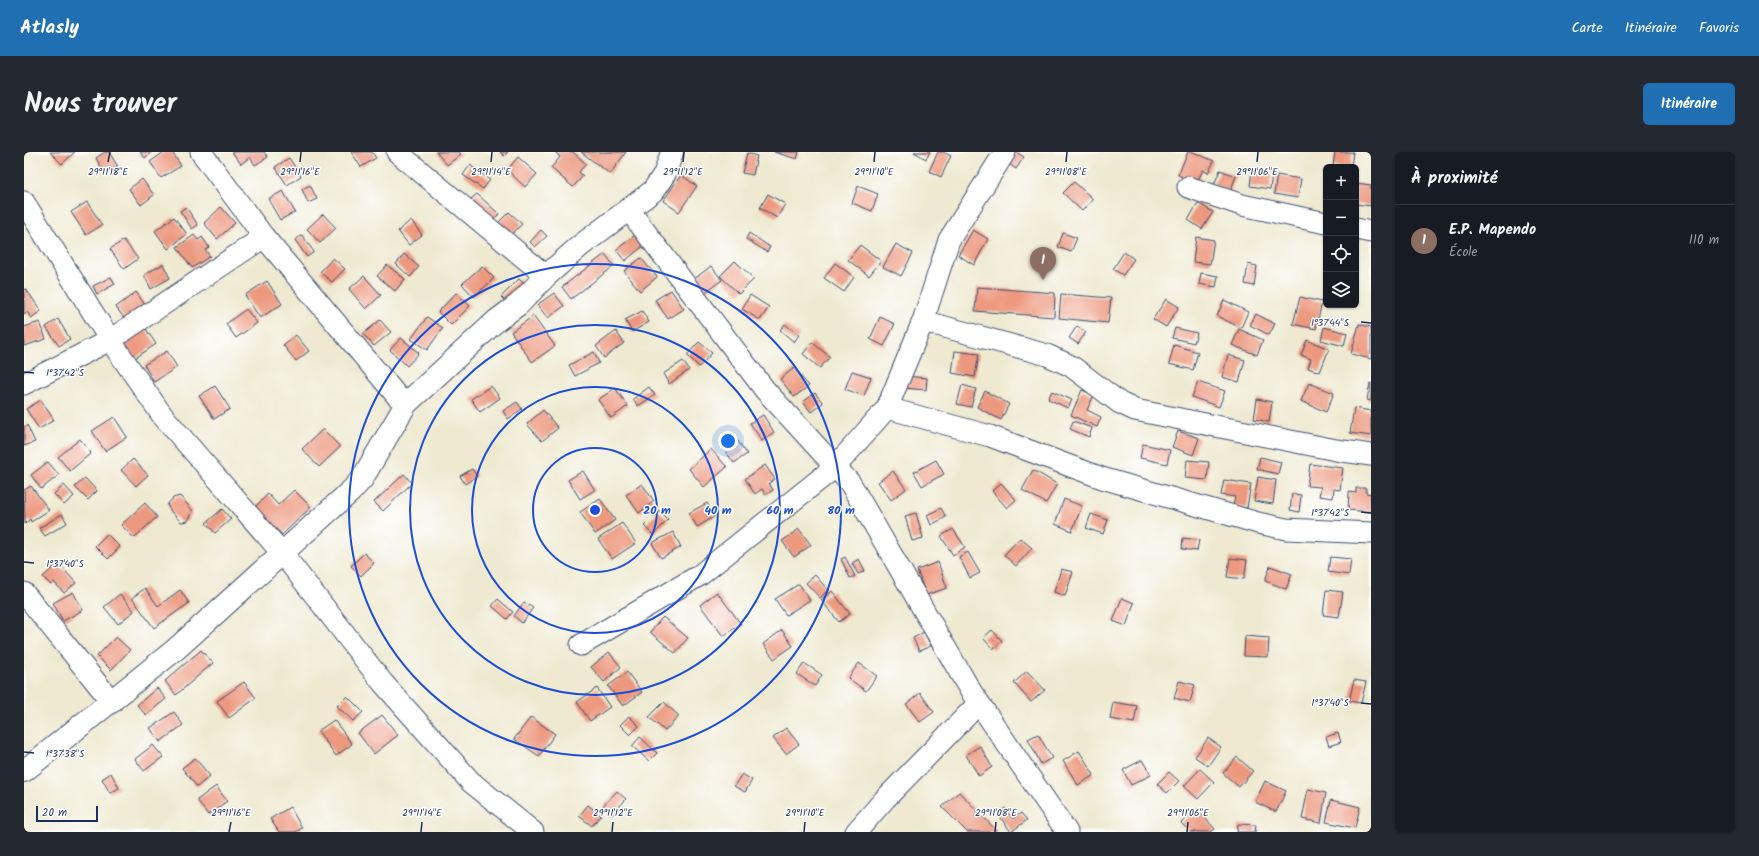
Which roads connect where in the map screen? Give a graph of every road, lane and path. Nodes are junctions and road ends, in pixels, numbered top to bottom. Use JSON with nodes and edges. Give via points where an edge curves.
{"nodes":[{"id":1,"x":201,"y":152,"type":"edge"},
{"id":2,"x":397,"y":152,"type":"edge"},
{"id":3,"x":672,"y":152,"type":"edge"},
{"id":4,"x":1005,"y":152,"type":"edge"},
{"id":5,"x":1188,"y":187,"type":"dead end"},
{"id":6,"x":24,"y":202,"type":"edge"},
{"id":7,"x":629,"y":210,"type":"junction"},
{"id":8,"x":1323,"y":222,"type":"edge"},
{"id":9,"x":1359,"y":230,"type":"edge"},
{"id":10,"x":1371,"y":232,"type":"edge"},
{"id":11,"x":264,"y":236,"type":"junction"},
{"id":12,"x":546,"y":276,"type":"junction"},
{"id":13,"x":923,"y":321,"type":"junction"},
{"id":14,"x":110,"y":340,"type":"junction"},
{"id":15,"x":24,"y":384,"type":"edge"},
{"id":16,"x":406,"y":404,"type":"junction"},
{"id":17,"x":887,"y":408,"type":"junction"},
{"id":18,"x":1371,"y":455,"type":"edge"},
{"id":19,"x":835,"y":467,"type":"junction"},
{"id":20,"x":1371,"y":533,"type":"edge"},
{"id":21,"x":282,"y":554,"type":"junction"},
{"id":22,"x":24,"y":592,"type":"edge"},
{"id":23,"x":581,"y":646,"type":"dead end"},
{"id":24,"x":112,"y":702,"type":"junction"},
{"id":25,"x":978,"y":703,"type":"junction"},
{"id":26,"x":24,"y":771,"type":"edge"},
{"id":27,"x":533,"y":832,"type":"edge"},
{"id":28,"x":856,"y":832,"type":"edge"},
{"id":29,"x":1067,"y":832,"type":"edge"}],
"edges":[{"from":1,"to":11,"type":"street"},
{"from":2,"to":12,"type":"street"},
{"from":3,"to":7,"type":"street","via":[[665,173],[653,191]]},
{"from":4,"to":13,"type":"street","via":[[949,240]]},
{"from":5,"to":8,"type":"street","via":[[1242,204]]},
{"from":6,"to":14,"type":"street"},
{"from":7,"to":12,"type":"street","via":[[580,246]]},
{"from":7,"to":19,"type":"street","via":[[766,390]]},
{"from":9,"to":10,"type":"street"},
{"from":11,"to":14,"type":"street"},
{"from":11,"to":16,"type":"street","via":[[396,396]]},
{"from":12,"to":16,"type":"street","via":[[519,304],[496,321]]},
{"from":13,"to":17,"type":"street"},
{"from":13,"to":18,"type":"street","via":[[1047,355],[1071,366],[1120,403],[1136,410]]},
{"from":14,"to":15,"type":"street"},
{"from":14,"to":21,"type":"street","via":[[162,415]]},
{"from":16,"to":21,"type":"street","via":[[362,479]]},
{"from":17,"to":19,"type":"street"},
{"from":17,"to":20,"type":"street","via":[[990,436],[1102,478],[1258,523],[1286,529]]},
{"from":19,"to":23,"type":"street","via":[[700,575]]},
{"from":19,"to":25,"type":"street","via":[[850,483]]},
{"from":21,"to":24,"type":"street","via":[[176,649]]},
{"from":21,"to":27,"type":"street","via":[[383,683],[471,782]]},
{"from":22,"to":24,"type":"street"},
{"from":24,"to":26,"type":"street"},
{"from":25,"to":28,"type":"street"},
{"from":25,"to":29,"type":"street"}]}
